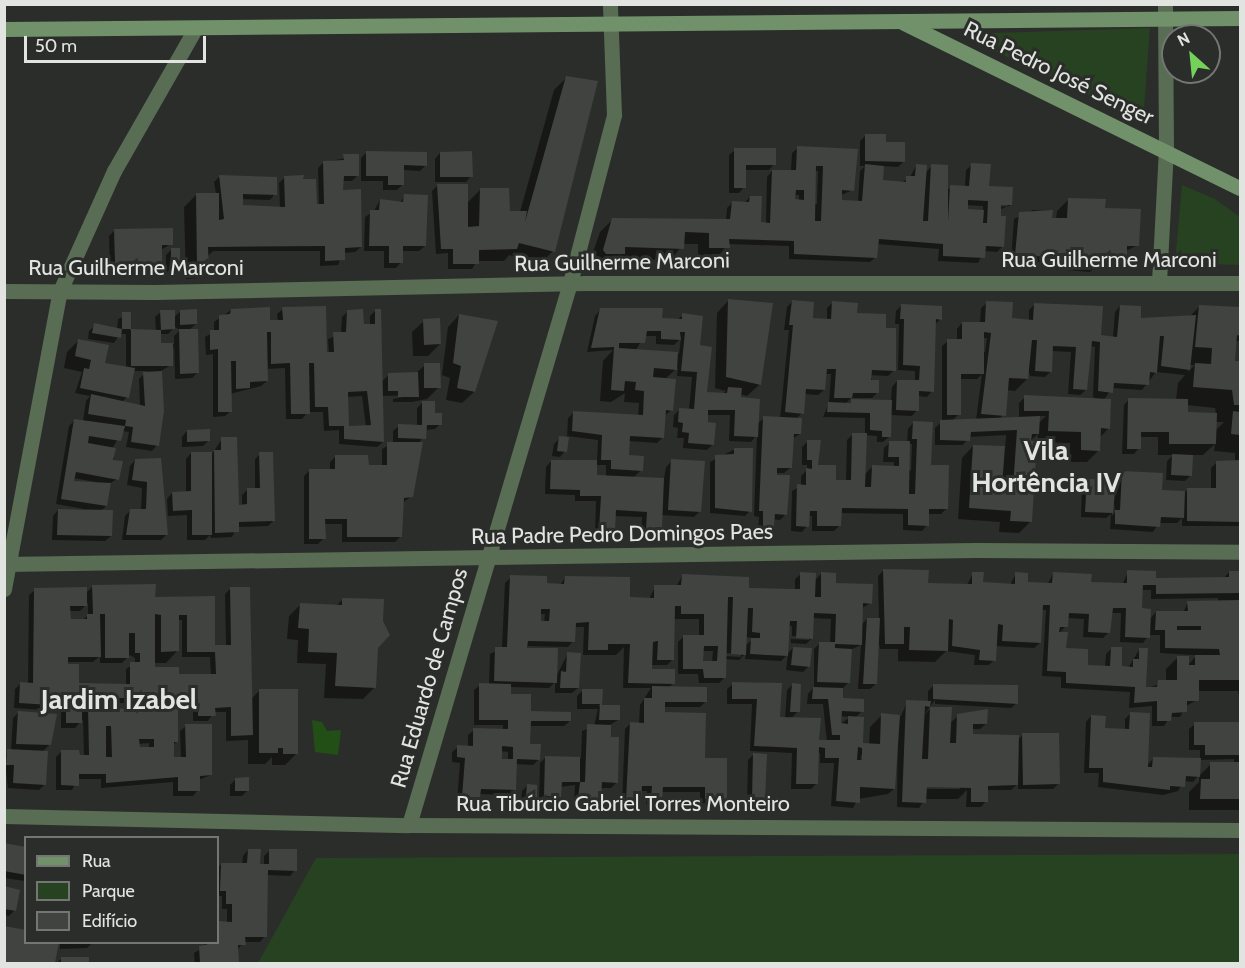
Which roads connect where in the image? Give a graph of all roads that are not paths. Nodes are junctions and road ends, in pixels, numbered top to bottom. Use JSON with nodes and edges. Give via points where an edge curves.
{"nodes":[{"id":1,"x":610,"y":4,"type":"edge"},
{"id":2,"x":1166,"y":11,"type":"edge"},
{"id":3,"x":1240,"y":18,"type":"edge"},
{"id":4,"x":611,"y":21,"type":"junction"},
{"id":5,"x":899,"y":21,"type":"junction"},
{"id":6,"x":4,"y":29,"type":"edge"},
{"id":7,"x":195,"y":29,"type":"junction"},
{"id":8,"x":1166,"y":149,"type":"junction"},
{"id":9,"x":1240,"y":188,"type":"edge"},
{"id":10,"x":1159,"y":282,"type":"junction"},
{"id":11,"x":1240,"y":283,"type":"edge"},
{"id":12,"x":570,"y":284,"type":"junction"},
{"id":13,"x":4,"y":291,"type":"edge"},
{"id":14,"x":60,"y":291,"type":"junction"},
{"id":15,"x":1240,"y":552,"type":"edge"},
{"id":16,"x":487,"y":559,"type":"junction"},
{"id":17,"x":7,"y":564,"type":"edge"},
{"id":18,"x":4,"y":589,"type":"edge"},
{"id":19,"x":4,"y":816,"type":"edge"},
{"id":20,"x":409,"y":825,"type":"junction"},
{"id":21,"x":1240,"y":830,"type":"edge"}],
"edges":[{"from":1,"to":4,"type":"street","name":"Rua Eduardo de Campos"},
{"from":2,"to":3,"type":"main road","name":"Rua Pedro José Senger"},
{"from":2,"to":5,"type":"main road","name":"Rua Pedro José Senger"},
{"from":2,"to":8,"type":"street"},
{"from":4,"to":5,"type":"main road","name":"Rua Pedro José Senger"},
{"from":4,"to":7,"type":"main road","name":"Rua Pedro José Senger"},
{"from":4,"to":12,"type":"street","name":"Rua Eduardo de Campos","via":[[614,115]]},
{"from":5,"to":8,"type":"main road","name":"Rua Pedro José Senger"},
{"from":6,"to":7,"type":"main road","name":"Rua Pedro José Senger"},
{"from":7,"to":14,"type":"street","via":[[114,171]]},
{"from":8,"to":9,"type":"main road","name":"Rua Pedro José Senger"},
{"from":8,"to":10,"type":"street"},
{"from":10,"to":11,"type":"street","name":"Rua Guilherme Marconi"},
{"from":10,"to":12,"type":"street","name":"Rua Guilherme Marconi"},
{"from":12,"to":14,"type":"street","name":"Rua Guilherme Marconi"},
{"from":12,"to":16,"type":"street","name":"Rua Eduardo de Campos"},
{"from":13,"to":14,"type":"street","name":"Rua Guilherme Marconi"},
{"from":14,"to":17,"type":"street"},
{"from":15,"to":16,"type":"street","name":"Rua Padre Pedro Domingos Paes","via":[[976,550]]},
{"from":16,"to":17,"type":"street","name":"Rua Padre Pedro Domingos Paes"},
{"from":16,"to":20,"type":"street","name":"Rua Eduardo de Campos"},
{"from":17,"to":18,"type":"street"},
{"from":19,"to":20,"type":"street","name":"Rua Tibúrcio Gabriel Torres Monteiro"},
{"from":20,"to":21,"type":"street","name":"Rua Tibúrcio Gabriel Torres Monteiro"}]}
